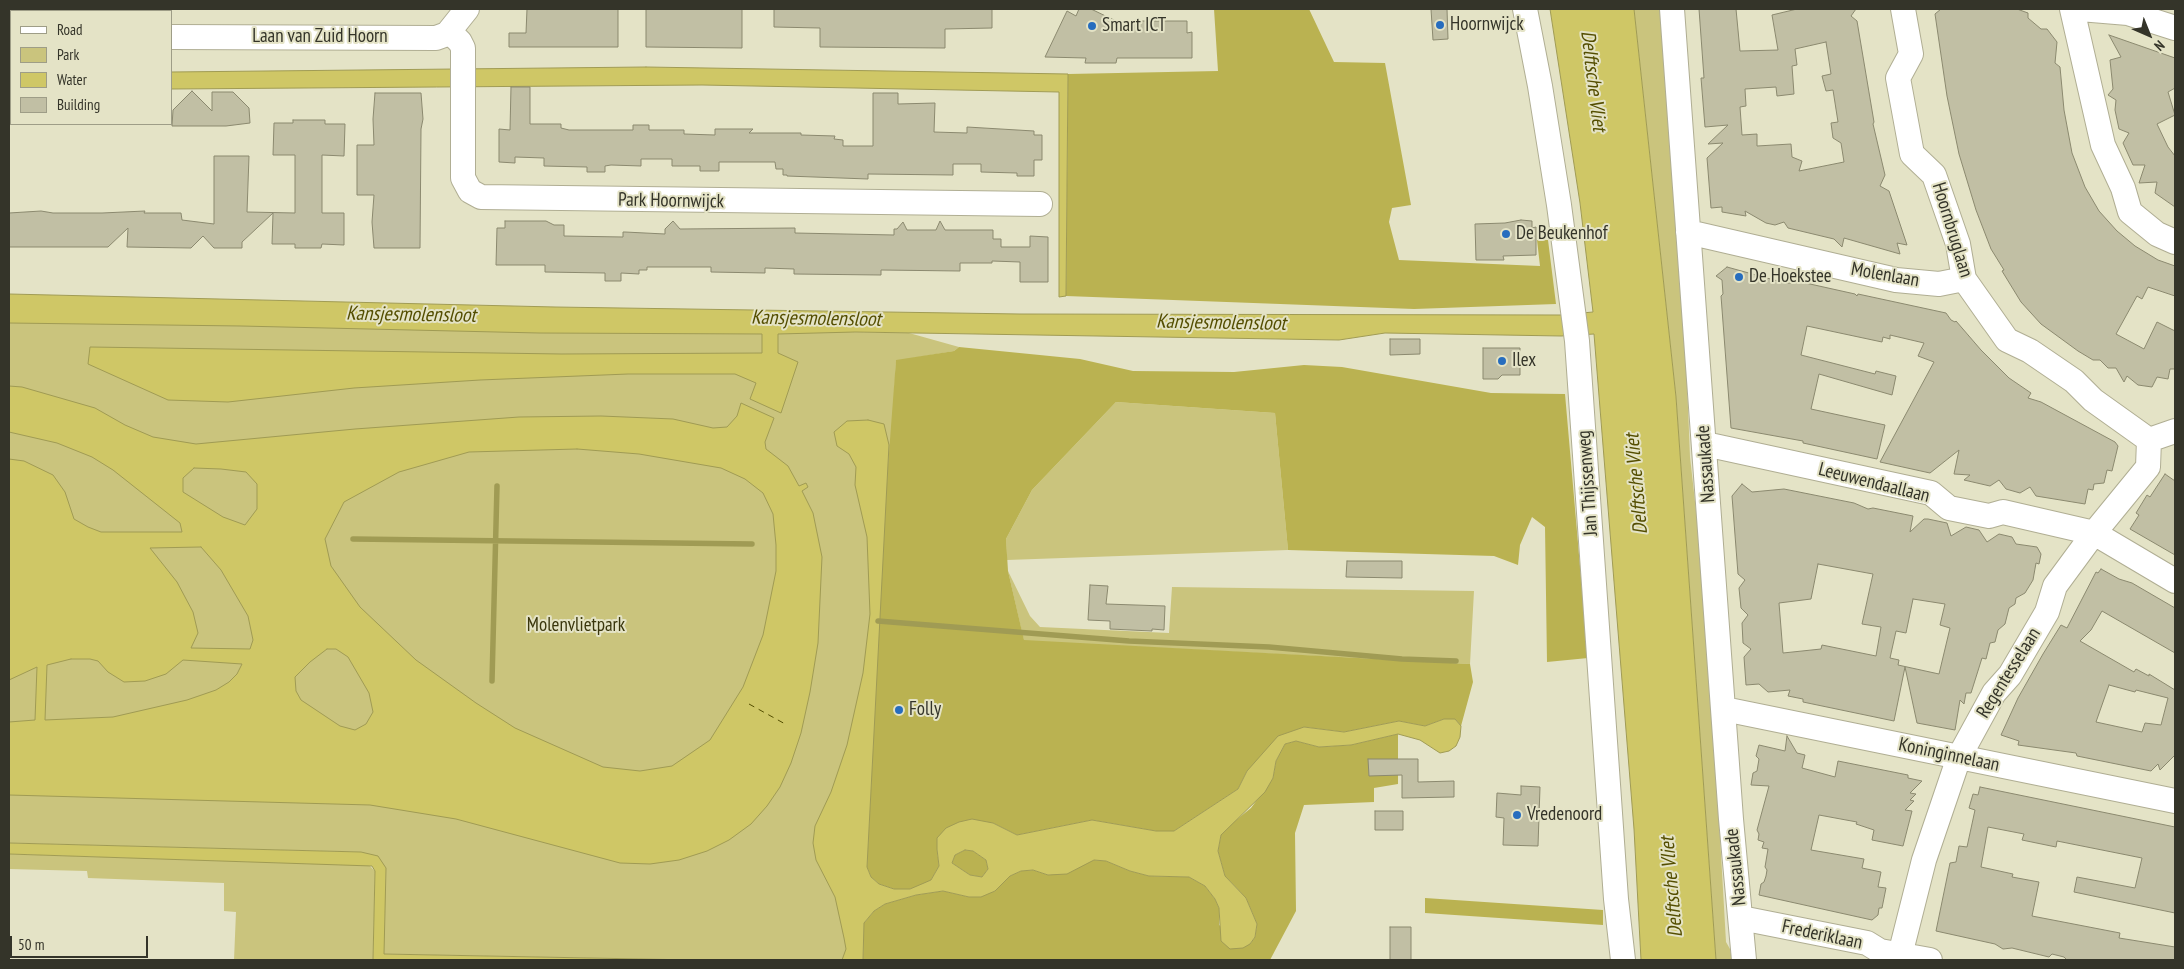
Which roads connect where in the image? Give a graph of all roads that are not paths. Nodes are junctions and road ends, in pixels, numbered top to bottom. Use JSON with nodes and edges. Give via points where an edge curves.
{"nodes":[{"id":1,"x":1525,"y":9,"type":"edge"},
{"id":2,"x":1672,"y":9,"type":"edge"},
{"id":3,"x":1903,"y":9,"type":"edge"},
{"id":4,"x":2072,"y":9,"type":"edge"},
{"id":5,"x":2080,"y":9,"type":"edge"},
{"id":6,"x":457,"y":16,"type":"edge"},
{"id":7,"x":2175,"y":28,"type":"edge"},
{"id":8,"x":172,"y":37,"type":"edge"},
{"id":9,"x":1040,"y":204,"type":"dead end"},
{"id":10,"x":1688,"y":232,"type":"junction"},
{"id":11,"x":2175,"y":242,"type":"edge"},
{"id":12,"x":1964,"y":279,"type":"junction"},
{"id":13,"x":2175,"y":431,"type":"edge"},
{"id":14,"x":2150,"y":440,"type":"junction"},
{"id":15,"x":1705,"y":444,"type":"junction"},
{"id":16,"x":2094,"y":533,"type":"junction"},
{"id":17,"x":2175,"y":581,"type":"edge"},
{"id":18,"x":1724,"y":709,"type":"junction"},
{"id":19,"x":1959,"y":757,"type":"junction"},
{"id":20,"x":2175,"y":802,"type":"edge"},
{"id":21,"x":1741,"y":918,"type":"junction"},
{"id":22,"x":1900,"y":955,"type":"junction"},
{"id":23,"x":1623,"y":960,"type":"edge"},
{"id":24,"x":1744,"y":960,"type":"edge"},
{"id":25,"x":1930,"y":960,"type":"edge"}],
"edges":[{"from":1,"to":23,"type":"street","name":"Jan Thijssenweg","via":[[1542,96],[1577,341]]},
{"from":2,"to":10,"type":"street","name":"Nassaukade"},
{"from":3,"to":12,"type":"street","name":"Hoornbruglaan","via":[[1911,54],[1898,78],[1912,154],[1934,175],[1958,244]]},
{"from":4,"to":11,"type":"street","via":[[2103,145],[2130,212],[2157,234]]},
{"from":5,"to":7,"type":"street","via":[[2128,13]]},
{"from":6,"to":8,"type":"street","name":"Laan van Zuid Hoorn","via":[[445,36],[436,38]]},
{"from":6,"to":9,"type":"street","name":"Park Hoornwijck","via":[[463,48],[462,178],[470,192],[481,197]]},
{"from":10,"to":12,"type":"street","name":"Molenlaan","via":[[1896,280],[1939,284]]},
{"from":10,"to":15,"type":"street","name":"Nassaukade"},
{"from":12,"to":14,"type":"street","name":"Hoornbruglaan","via":[[2008,340],[2074,381],[2093,400]]},
{"from":13,"to":14,"type":"street"},
{"from":14,"to":16,"type":"street","name":"Regentesselaan","via":[[2148,467]]},
{"from":15,"to":16,"type":"street","name":"Leeuwendaallaan","via":[[1931,493],[1949,508],[1989,516],[2003,512]]},
{"from":15,"to":18,"type":"street","name":"Nassaukade"},
{"from":16,"to":17,"type":"street","name":"Leeuwendaallaan"},
{"from":16,"to":19,"type":"street","name":"Regentesselaan","via":[[2056,586],[2047,612],[2010,675],[1994,692]]},
{"from":18,"to":19,"type":"street","name":"Koninginnelaan"},
{"from":18,"to":21,"type":"street","name":"Nassaukade"},
{"from":19,"to":20,"type":"street","name":"Koninginnelaan"},
{"from":19,"to":22,"type":"street","name":"Regentesselaan","via":[[1924,860]]},
{"from":21,"to":22,"type":"street","name":"Frederiklaan","via":[[1867,943],[1880,951]]},
{"from":21,"to":24,"type":"street","name":"Nassaukade"},
{"from":22,"to":25,"type":"street","name":"Frederiklaan"}]}
